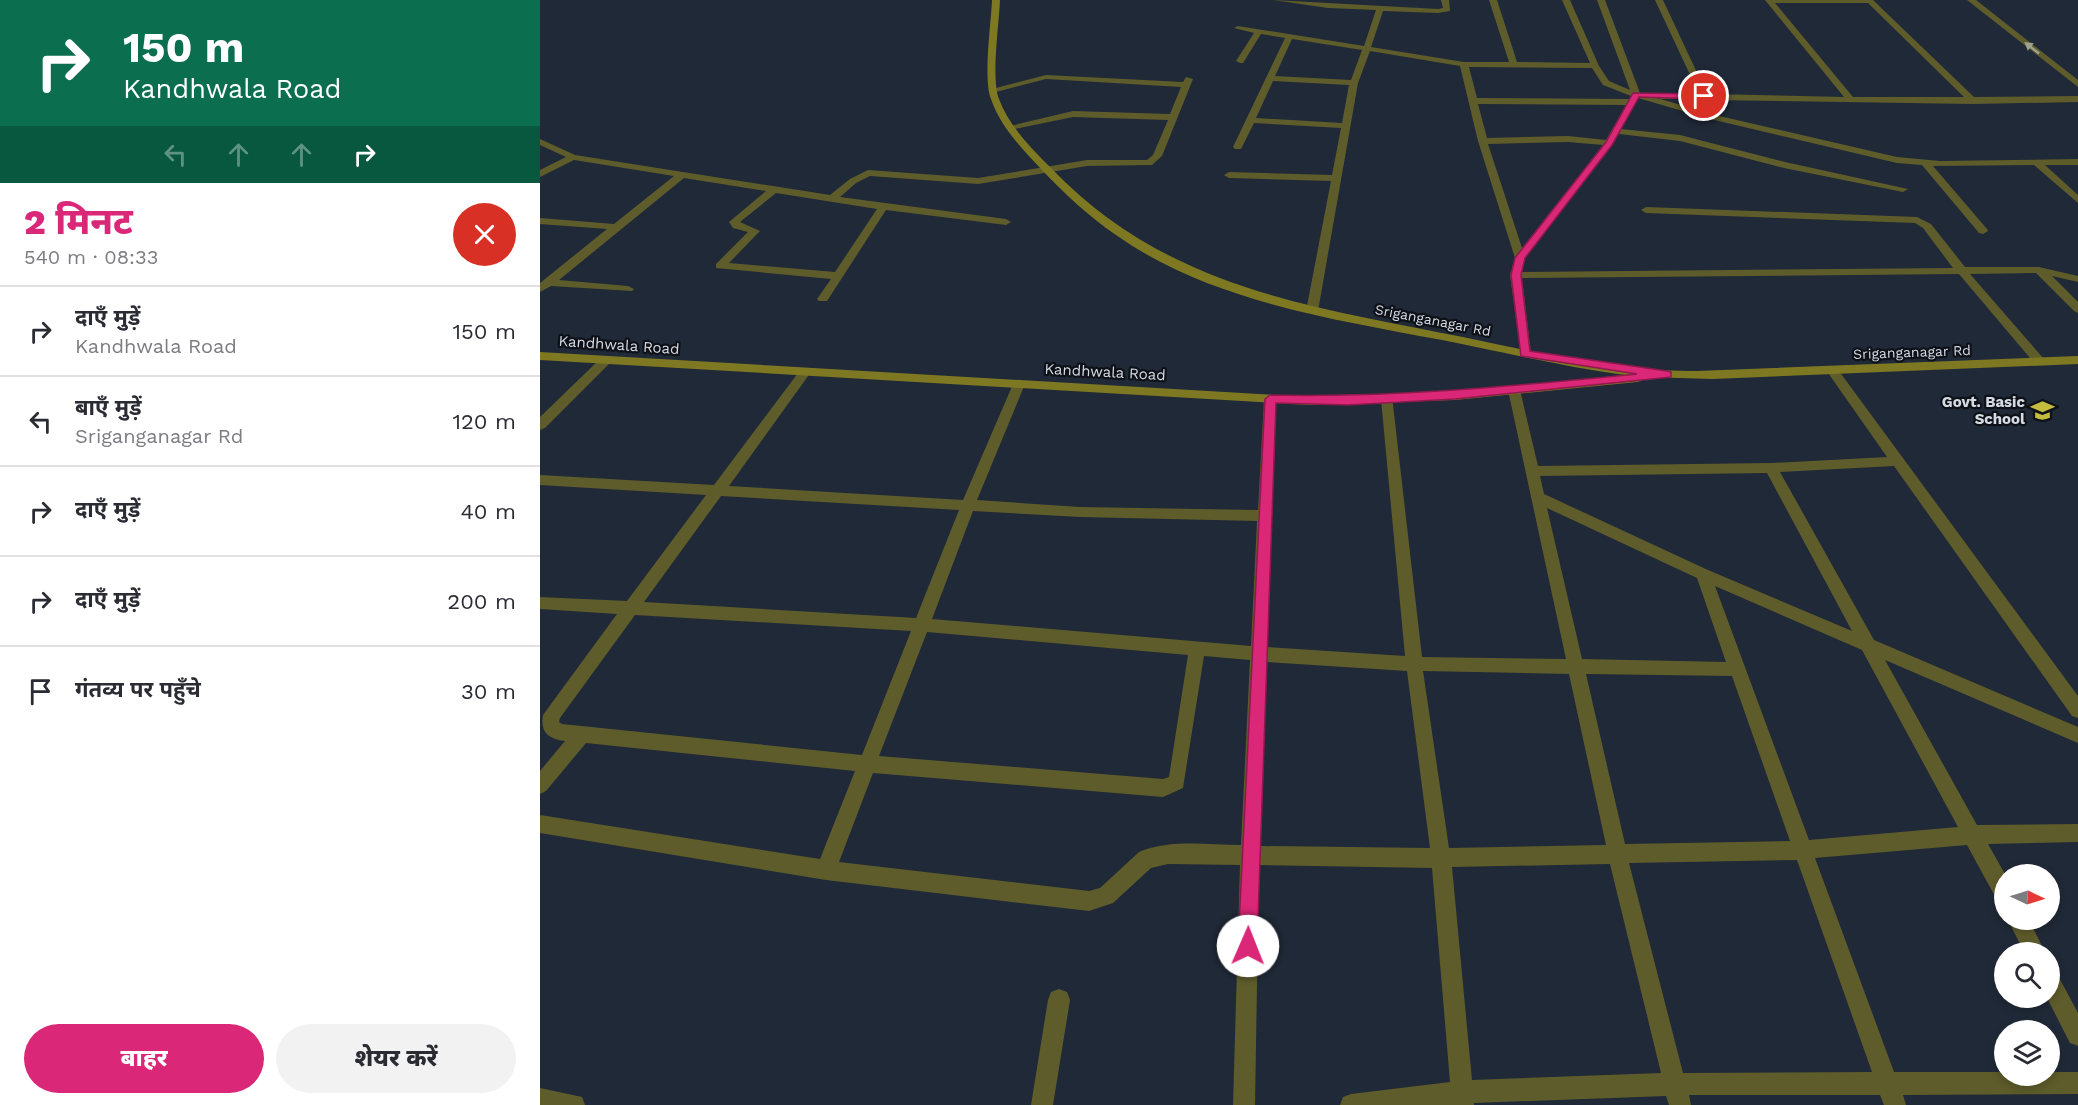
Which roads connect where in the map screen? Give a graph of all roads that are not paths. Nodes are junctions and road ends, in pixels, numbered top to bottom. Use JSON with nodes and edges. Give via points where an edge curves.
{"nodes":[{"id":1,"x":996,"y":0,"type":"edge"},
{"id":2,"x":1277,"y":0,"type":"edge"},
{"id":3,"x":1445,"y":0,"type":"edge"},
{"id":4,"x":1493,"y":0,"type":"edge"},
{"id":5,"x":1566,"y":0,"type":"edge"},
{"id":6,"x":1601,"y":0,"type":"edge"},
{"id":7,"x":1659,"y":0,"type":"edge"},
{"id":8,"x":1769,"y":0,"type":"edge"},
{"id":9,"x":1870,"y":0,"type":"edge"},
{"id":10,"x":1971,"y":0,"type":"edge"},
{"id":11,"x":1986,"y":0,"type":"edge"},
{"id":12,"x":1380,"y":9,"type":"junction"},
{"id":13,"x":1238,"y":28,"type":"dead end"},
{"id":14,"x":1259,"y":31,"type":"junction"},
{"id":15,"x":1290,"y":36,"type":"junction"},
{"id":16,"x":2032,"y":36,"type":"dead end"},
{"id":17,"x":1365,"y":49,"type":"junction"},
{"id":18,"x":1240,"y":61,"type":"dead end"},
{"id":19,"x":1464,"y":64,"type":"junction"},
{"id":20,"x":1514,"y":65,"type":"junction"},
{"id":21,"x":1595,"y":66,"type":"junction"},
{"id":22,"x":1270,"y":78,"type":"junction"},
{"id":23,"x":1354,"y":84,"type":"junction"},
{"id":24,"x":2078,"y":84,"type":"edge"},
{"id":25,"x":992,"y":90,"type":"junction"},
{"id":26,"x":1704,"y":96,"type":"junction"},
{"id":27,"x":1636,"y":97,"type":"junction"},
{"id":28,"x":2078,"y":99,"type":"edge"},
{"id":29,"x":1851,"y":100,"type":"junction"},
{"id":30,"x":1474,"y":101,"type":"junction"},
{"id":31,"x":1973,"y":101,"type":"junction"},
{"id":32,"x":1172,"y":117,"type":"junction"},
{"id":33,"x":1713,"y":117,"type":"junction"},
{"id":34,"x":1250,"y":120,"type":"junction"},
{"id":35,"x":1345,"y":126,"type":"junction"},
{"id":36,"x":1010,"y":127,"type":"junction"},
{"id":37,"x":1616,"y":131,"type":"junction"},
{"id":38,"x":1482,"y":141,"type":"junction"},
{"id":39,"x":540,"y":142,"type":"edge"},
{"id":40,"x":1609,"y":143,"type":"junction"},
{"id":41,"x":1238,"y":147,"type":"dead end"},
{"id":42,"x":573,"y":157,"type":"junction"},
{"id":43,"x":2037,"y":162,"type":"junction"},
{"id":44,"x":2078,"y":162,"type":"edge"},
{"id":45,"x":1925,"y":163,"type":"junction"},
{"id":46,"x":1045,"y":171,"type":"junction"},
{"id":47,"x":540,"y":174,"type":"edge"},
{"id":48,"x":681,"y":175,"type":"junction"},
{"id":49,"x":1229,"y":175,"type":"dead end"},
{"id":50,"x":1335,"y":178,"type":"junction"},
{"id":51,"x":774,"y":189,"type":"junction"},
{"id":52,"x":1903,"y":189,"type":"dead end"},
{"id":53,"x":833,"y":198,"type":"junction"},
{"id":54,"x":2078,"y":200,"type":"edge"},
{"id":55,"x":883,"y":207,"type":"junction"},
{"id":56,"x":1646,"y":210,"type":"dead end"},
{"id":57,"x":540,"y":221,"type":"edge"},
{"id":58,"x":1006,"y":222,"type":"dead end"},
{"id":59,"x":616,"y":227,"type":"junction"},
{"id":60,"x":1983,"y":231,"type":"dead end"},
{"id":61,"x":1520,"y":258,"type":"junction"},
{"id":62,"x":1961,"y":270,"type":"junction"},
{"id":63,"x":2039,"y":270,"type":"junction"},
{"id":64,"x":1516,"y":275,"type":"junction"},
{"id":65,"x":838,"y":276,"type":"junction"},
{"id":66,"x":2078,"y":279,"type":"edge"},
{"id":67,"x":544,"y":286,"type":"edge"},
{"id":68,"x":628,"y":289,"type":"dead end"},
{"id":69,"x":823,"y":299,"type":"dead end"},
{"id":70,"x":2078,"y":309,"type":"edge"},
{"id":71,"x":1312,"y":311,"type":"junction"},
{"id":72,"x":1525,"y":353,"type":"junction"},
{"id":73,"x":540,"y":356,"type":"edge"},
{"id":74,"x":2078,"y":360,"type":"edge"},
{"id":75,"x":605,"y":361,"type":"junction"},
{"id":76,"x":2040,"y":362,"type":"junction"},
{"id":77,"x":1833,"y":370,"type":"junction"},
{"id":78,"x":805,"y":372,"type":"junction"},
{"id":79,"x":1667,"y":375,"type":"junction"},
{"id":80,"x":1019,"y":384,"type":"junction"},
{"id":81,"x":1514,"y":390,"type":"junction"},
{"id":82,"x":1270,"y":399,"type":"junction"},
{"id":83,"x":1387,"y":399,"type":"junction"},
{"id":84,"x":540,"y":425,"type":"edge"},
{"id":85,"x":1900,"y":461,"type":"junction"},
{"id":86,"x":1771,"y":468,"type":"junction"},
{"id":87,"x":1532,"y":471,"type":"junction"},
{"id":88,"x":540,"y":480,"type":"edge"},
{"id":89,"x":716,"y":492,"type":"junction"},
{"id":90,"x":1538,"y":497,"type":"junction"},
{"id":91,"x":968,"y":504,"type":"junction"},
{"id":92,"x":1266,"y":516,"type":"junction"},
{"id":93,"x":1703,"y":574,"type":"junction"},
{"id":94,"x":540,"y":603,"type":"edge"},
{"id":95,"x":631,"y":607,"type":"junction"},
{"id":96,"x":923,"y":625,"type":"junction"},
{"id":97,"x":1870,"y":645,"type":"junction"},
{"id":98,"x":1197,"y":649,"type":"junction"},
{"id":99,"x":1260,"y":654,"type":"junction"},
{"id":100,"x":1414,"y":664,"type":"junction"},
{"id":101,"x":1574,"y":666,"type":"junction"},
{"id":102,"x":1736,"y":669,"type":"junction"},
{"id":103,"x":2078,"y":710,"type":"edge"},
{"id":104,"x":582,"y":734,"type":"junction"},
{"id":105,"x":2078,"y":735,"type":"edge"},
{"id":106,"x":869,"y":764,"type":"junction"},
{"id":107,"x":540,"y":785,"type":"edge"},
{"id":108,"x":540,"y":824,"type":"edge"},
{"id":109,"x":2078,"y":833,"type":"edge"},
{"id":110,"x":1974,"y":835,"type":"junction"},
{"id":111,"x":1801,"y":850,"type":"junction"},
{"id":112,"x":1617,"y":853,"type":"junction"},
{"id":113,"x":1250,"y":856,"type":"junction"},
{"id":114,"x":1441,"y":858,"type":"junction"},
{"id":115,"x":826,"y":870,"type":"junction"},
{"id":116,"x":1994,"y":874,"type":"edge"},
{"id":117,"x":1059,"y":1000,"type":"dead end"},
{"id":118,"x":2060,"y":1000,"type":"edge"},
{"id":119,"x":2078,"y":1035,"type":"edge"},
{"id":120,"x":1886,"y":1083,"type":"junction"},
{"id":121,"x":2078,"y":1083,"type":"edge"},
{"id":122,"x":1677,"y":1095,"type":"edge"},
{"id":123,"x":540,"y":1099,"type":"edge"},
{"id":124,"x":1462,"y":1099,"type":"edge"},
{"id":125,"x":573,"y":1105,"type":"edge"},
{"id":126,"x":1042,"y":1105,"type":"edge"},
{"id":127,"x":1244,"y":1105,"type":"edge"},
{"id":128,"x":1350,"y":1105,"type":"edge"},
{"id":129,"x":1895,"y":1105,"type":"edge"}],
"edges":[{"from":1,"to":25,"type":"main road","name":"Sriganganagar Rd"},
{"from":2,"to":12,"type":"street"},
{"from":3,"to":12,"type":"street","via":[[1445,11]]},
{"from":4,"to":20,"type":"street"},
{"from":5,"to":21,"type":"street"},
{"from":6,"to":27,"type":"street"},
{"from":7,"to":26,"type":"street"},
{"from":8,"to":9,"type":"street"},
{"from":8,"to":29,"type":"street"},
{"from":9,"to":31,"type":"street"},
{"from":24,"to":10,"type":"street","one_way":true},
{"from":11,"to":16,"type":"street"},
{"from":12,"to":17,"type":"street"},
{"from":13,"to":14,"type":"street"},
{"from":14,"to":15,"type":"street"},
{"from":14,"to":18,"type":"street"},
{"from":15,"to":17,"type":"street"},
{"from":15,"to":22,"type":"street"},
{"from":17,"to":19,"type":"street"},
{"from":17,"to":23,"type":"street"},
{"from":19,"to":20,"type":"street"},
{"from":19,"to":30,"type":"street"},
{"from":20,"to":21,"type":"street"},
{"from":21,"to":27,"type":"street","via":[[1606,83]]},
{"from":22,"to":23,"type":"street"},
{"from":22,"to":34,"type":"street"},
{"from":23,"to":35,"type":"street"},
{"from":25,"to":32,"type":"street","via":[[1046,77],[1188,82]]},
{"from":25,"to":36,"type":"main road","name":"Sriganganagar Rd"},
{"from":26,"to":27,"type":"street"},
{"from":26,"to":29,"type":"street"},
{"from":26,"to":33,"type":"street"},
{"from":27,"to":30,"type":"street"},
{"from":27,"to":33,"type":"street"},
{"from":27,"to":37,"type":"street"},
{"from":28,"to":31,"type":"street"},
{"from":29,"to":31,"type":"street"},
{"from":30,"to":38,"type":"street"},
{"from":32,"to":36,"type":"street","via":[[1073,114]]},
{"from":32,"to":46,"type":"street","via":[[1156,156],[1149,163],[1087,163]]},
{"from":33,"to":45,"type":"street","via":[[1897,160]]},
{"from":34,"to":35,"type":"street"},
{"from":34,"to":41,"type":"street"},
{"from":35,"to":50,"type":"street"},
{"from":36,"to":46,"type":"main road","name":"Sriganganagar Rd"},
{"from":37,"to":40,"type":"street"},
{"from":37,"to":52,"type":"street","via":[[1680,138],[1784,165]]},
{"from":38,"to":40,"type":"street","via":[[1568,139]]},
{"from":38,"to":61,"type":"street"},
{"from":39,"to":42,"type":"street"},
{"from":40,"to":61,"type":"street"},
{"from":42,"to":47,"type":"street"},
{"from":42,"to":48,"type":"street"},
{"from":43,"to":44,"type":"street"},
{"from":43,"to":45,"type":"street"},
{"from":43,"to":54,"type":"street"},
{"from":45,"to":60,"type":"street"},
{"from":46,"to":53,"type":"street","via":[[978,181],[868,173]]},
{"from":46,"to":71,"type":"main road","name":"Sriganganagar Rd","via":[[1145,251],[1205,280]]},
{"from":48,"to":51,"type":"street"},
{"from":48,"to":59,"type":"street"},
{"from":49,"to":50,"type":"street"},
{"from":50,"to":71,"type":"street"},
{"from":51,"to":53,"type":"street"},
{"from":51,"to":65,"type":"street","via":[[734,222],[754,231],[720,266]]},
{"from":53,"to":55,"type":"street"},
{"from":55,"to":58,"type":"street"},
{"from":55,"to":65,"type":"street"},
{"from":56,"to":62,"type":"street","via":[[1917,220],[1927,226]]},
{"from":57,"to":59,"type":"street"},
{"from":59,"to":67,"type":"street"},
{"from":61,"to":64,"type":"street"},
{"from":62,"to":63,"type":"street"},
{"from":62,"to":64,"type":"street"},
{"from":62,"to":76,"type":"street"},
{"from":63,"to":66,"type":"street"},
{"from":63,"to":70,"type":"street"},
{"from":64,"to":72,"type":"street"},
{"from":65,"to":69,"type":"street"},
{"from":67,"to":68,"type":"street"},
{"from":71,"to":72,"type":"main road","name":"Sriganganagar Rd"},
{"from":72,"to":79,"type":"main road","name":"Sriganganagar Rd"},
{"from":73,"to":75,"type":"main road","name":"Kandhwala Road"},
{"from":74,"to":76,"type":"main road","name":"Sriganganagar Rd"},
{"from":75,"to":78,"type":"main road","name":"Kandhwala Road"},
{"from":75,"to":84,"type":"street"},
{"from":76,"to":77,"type":"main road","name":"Sriganganagar Rd"},
{"from":77,"to":79,"type":"main road","name":"Sriganganagar Rd"},
{"from":77,"to":85,"type":"street"},
{"from":78,"to":80,"type":"main road","name":"Kandhwala Road"},
{"from":78,"to":89,"type":"street"},
{"from":79,"to":81,"type":"main road","name":"Kandhwala Road"},
{"from":80,"to":82,"type":"main road","name":"Kandhwala Road"},
{"from":80,"to":91,"type":"street"},
{"from":81,"to":83,"type":"main road","name":"Kandhwala Road"},
{"from":81,"to":87,"type":"street"},
{"from":82,"to":83,"type":"main road","name":"Kandhwala Road"},
{"from":82,"to":92,"type":"street"},
{"from":83,"to":100,"type":"street"},
{"from":85,"to":86,"type":"street"},
{"from":85,"to":103,"type":"street"},
{"from":86,"to":87,"type":"street"},
{"from":86,"to":97,"type":"street"},
{"from":87,"to":90,"type":"street"},
{"from":88,"to":89,"type":"street"},
{"from":89,"to":91,"type":"street"},
{"from":89,"to":95,"type":"street"},
{"from":90,"to":93,"type":"street"},
{"from":90,"to":101,"type":"street"},
{"from":91,"to":92,"type":"street","via":[[1080,512]]},
{"from":91,"to":96,"type":"street"},
{"from":92,"to":99,"type":"street"},
{"from":93,"to":97,"type":"street"},
{"from":93,"to":102,"type":"street"},
{"from":94,"to":95,"type":"street"},
{"from":95,"to":96,"type":"street"},
{"from":95,"to":104,"type":"street","via":[[552,715],[550,725],[558,732]]},
{"from":96,"to":98,"type":"street"},
{"from":96,"to":106,"type":"street"},
{"from":97,"to":105,"type":"street"},
{"from":97,"to":110,"type":"street"},
{"from":98,"to":99,"type":"street"},
{"from":98,"to":106,"type":"street","via":[[1177,782],[1163,788]]},
{"from":99,"to":100,"type":"street"},
{"from":99,"to":113,"type":"street"},
{"from":100,"to":101,"type":"street"},
{"from":100,"to":114,"type":"street"},
{"from":101,"to":102,"type":"street"},
{"from":101,"to":112,"type":"street"},
{"from":102,"to":111,"type":"street"},
{"from":104,"to":106,"type":"street"},
{"from":104,"to":107,"type":"street"},
{"from":106,"to":115,"type":"street"},
{"from":108,"to":115,"type":"street"},
{"from":109,"to":110,"type":"street"},
{"from":110,"to":111,"type":"street"},
{"from":110,"to":116,"type":"street"},
{"from":111,"to":112,"type":"street"},
{"from":111,"to":120,"type":"street"},
{"from":112,"to":114,"type":"street"},
{"from":112,"to":122,"type":"street"},
{"from":113,"to":114,"type":"street"},
{"from":113,"to":115,"type":"street","via":[[1168,855],[1146,859],[1106,896],[1089,901]]},
{"from":113,"to":127,"type":"street"},
{"from":114,"to":124,"type":"street"},
{"from":117,"to":126,"type":"street"},
{"from":118,"to":119,"type":"street"},
{"from":120,"to":121,"type":"street"},
{"from":120,"to":122,"type":"street"},
{"from":120,"to":129,"type":"street"},
{"from":122,"to":124,"type":"street"},
{"from":123,"to":125,"type":"street"},
{"from":124,"to":128,"type":"street"}]}
